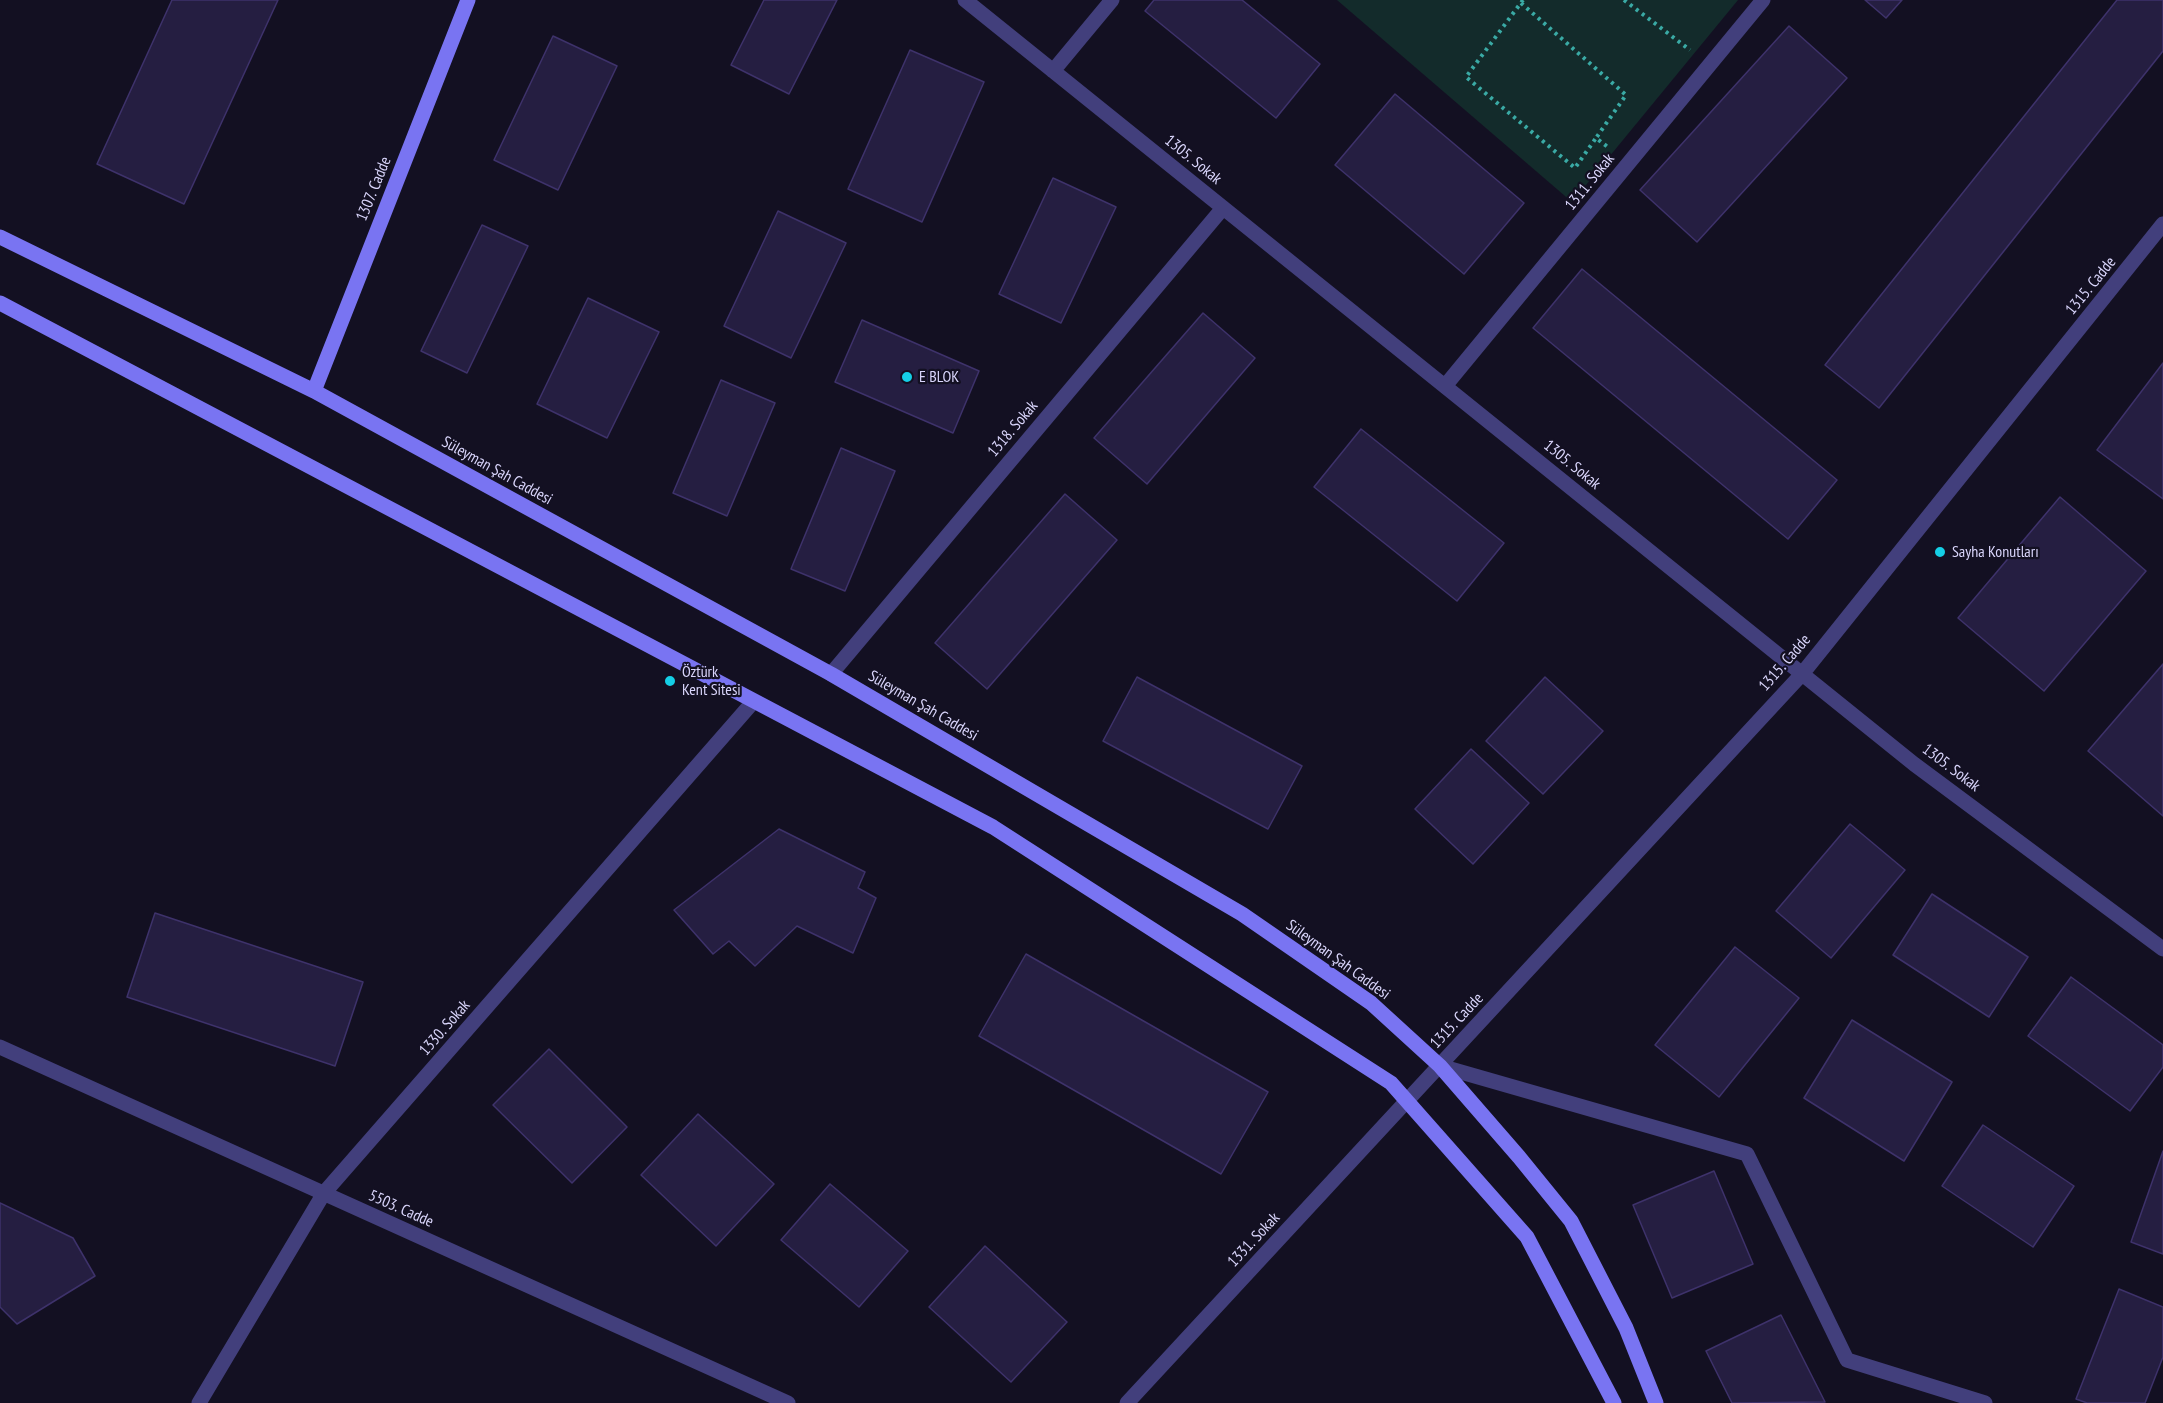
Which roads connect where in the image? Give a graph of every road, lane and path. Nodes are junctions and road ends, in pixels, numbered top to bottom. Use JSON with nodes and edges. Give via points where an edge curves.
{"nodes":[{"id":1,"x":468,"y":0,"type":"edge"},
{"id":2,"x":965,"y":0,"type":"edge"},
{"id":3,"x":1112,"y":0,"type":"edge"},
{"id":4,"x":1624,"y":0,"type":"edge"},
{"id":5,"x":1763,"y":0,"type":"edge"},
{"id":6,"x":1522,"y":2,"type":"edge"},
{"id":7,"x":1710,"y":65,"type":"junction"},
{"id":8,"x":1053,"y":71,"type":"junction"},
{"id":9,"x":1596,"y":138,"type":"junction"},
{"id":10,"x":1628,"y":164,"type":"junction"},
{"id":11,"x":1223,"y":208,"type":"junction"},
{"id":12,"x":2163,"y":225,"type":"edge"},
{"id":13,"x":0,"y":237,"type":"edge"},
{"id":14,"x":0,"y":303,"type":"edge"},
{"id":15,"x":1445,"y":386,"type":"junction"},
{"id":16,"x":314,"y":391,"type":"junction"},
{"id":17,"x":831,"y":674,"type":"junction"},
{"id":18,"x":1802,"y":674,"type":"junction"},
{"id":19,"x":753,"y":702,"type":"junction"},
{"id":20,"x":2163,"y":949,"type":"edge"},
{"id":21,"x":0,"y":1047,"type":"edge"},
{"id":22,"x":1440,"y":1066,"type":"junction"},
{"id":23,"x":1407,"y":1101,"type":"junction"},
{"id":24,"x":324,"y":1193,"type":"junction"},
{"id":25,"x":199,"y":1403,"type":"edge"},
{"id":26,"x":788,"y":1403,"type":"edge"},
{"id":27,"x":1127,"y":1403,"type":"edge"},
{"id":28,"x":1614,"y":1403,"type":"edge"},
{"id":29,"x":1656,"y":1403,"type":"edge"},
{"id":30,"x":1985,"y":1403,"type":"edge"}],
"edges":[{"from":1,"to":16,"type":"main road","name":"1307. Cadde"},
{"from":2,"to":8,"type":"street","name":"1305. Sokak"},
{"from":3,"to":8,"type":"street"},
{"from":4,"to":7,"type":"path"},
{"from":5,"to":7,"type":"street","name":"1311. Sokak"},
{"from":6,"to":9,"type":"path","via":[[1626,95]]},
{"from":6,"to":9,"type":"path","via":[[1466,77],[1575,168]]},
{"from":7,"to":10,"type":"street","name":"1311. Sokak"},
{"from":8,"to":11,"type":"street","name":"1305. Sokak"},
{"from":9,"to":10,"type":"path"},
{"from":10,"to":15,"type":"street","name":"1311. Sokak"},
{"from":11,"to":15,"type":"street","name":"1305. Sokak"},
{"from":11,"to":17,"type":"street","name":"1318. Sokak"},
{"from":12,"to":18,"type":"street","name":"1315. Cadde"},
{"from":13,"to":16,"type":"main road","name":"Süleyman Şah Caddesi"},
{"from":14,"to":19,"type":"main road"},
{"from":15,"to":18,"type":"street","name":"1305. Sokak"},
{"from":16,"to":17,"type":"main road","name":"Süleyman Şah Caddesi"},
{"from":17,"to":22,"type":"main road","name":"Süleyman Şah Caddesi","via":[[1242,914],[1371,1003]]},
{"from":18,"to":20,"type":"street","name":"1305. Sokak","via":[[1914,764]]},
{"from":18,"to":22,"type":"street","name":"1315. Cadde"},
{"from":19,"to":23,"type":"main road","via":[[993,827],[1391,1083]]},
{"from":19,"to":24,"type":"street","name":"1330. Sokak"},
{"from":21,"to":24,"type":"street","name":"5503. Cadde"},
{"from":22,"to":23,"type":"street","name":"1315. Cadde"},
{"from":22,"to":29,"type":"main road","name":"Süleyman Şah Caddesi","via":[[1571,1221],[1626,1328]]},
{"from":22,"to":30,"type":"street","via":[[1747,1154],[1847,1360]]},
{"from":23,"to":27,"type":"street","name":"1331. Sokak"},
{"from":23,"to":28,"type":"main road","via":[[1527,1237]]},
{"from":24,"to":25,"type":"street","name":"1330. Sokak"},
{"from":24,"to":26,"type":"street","name":"5503. Cadde"}]}
